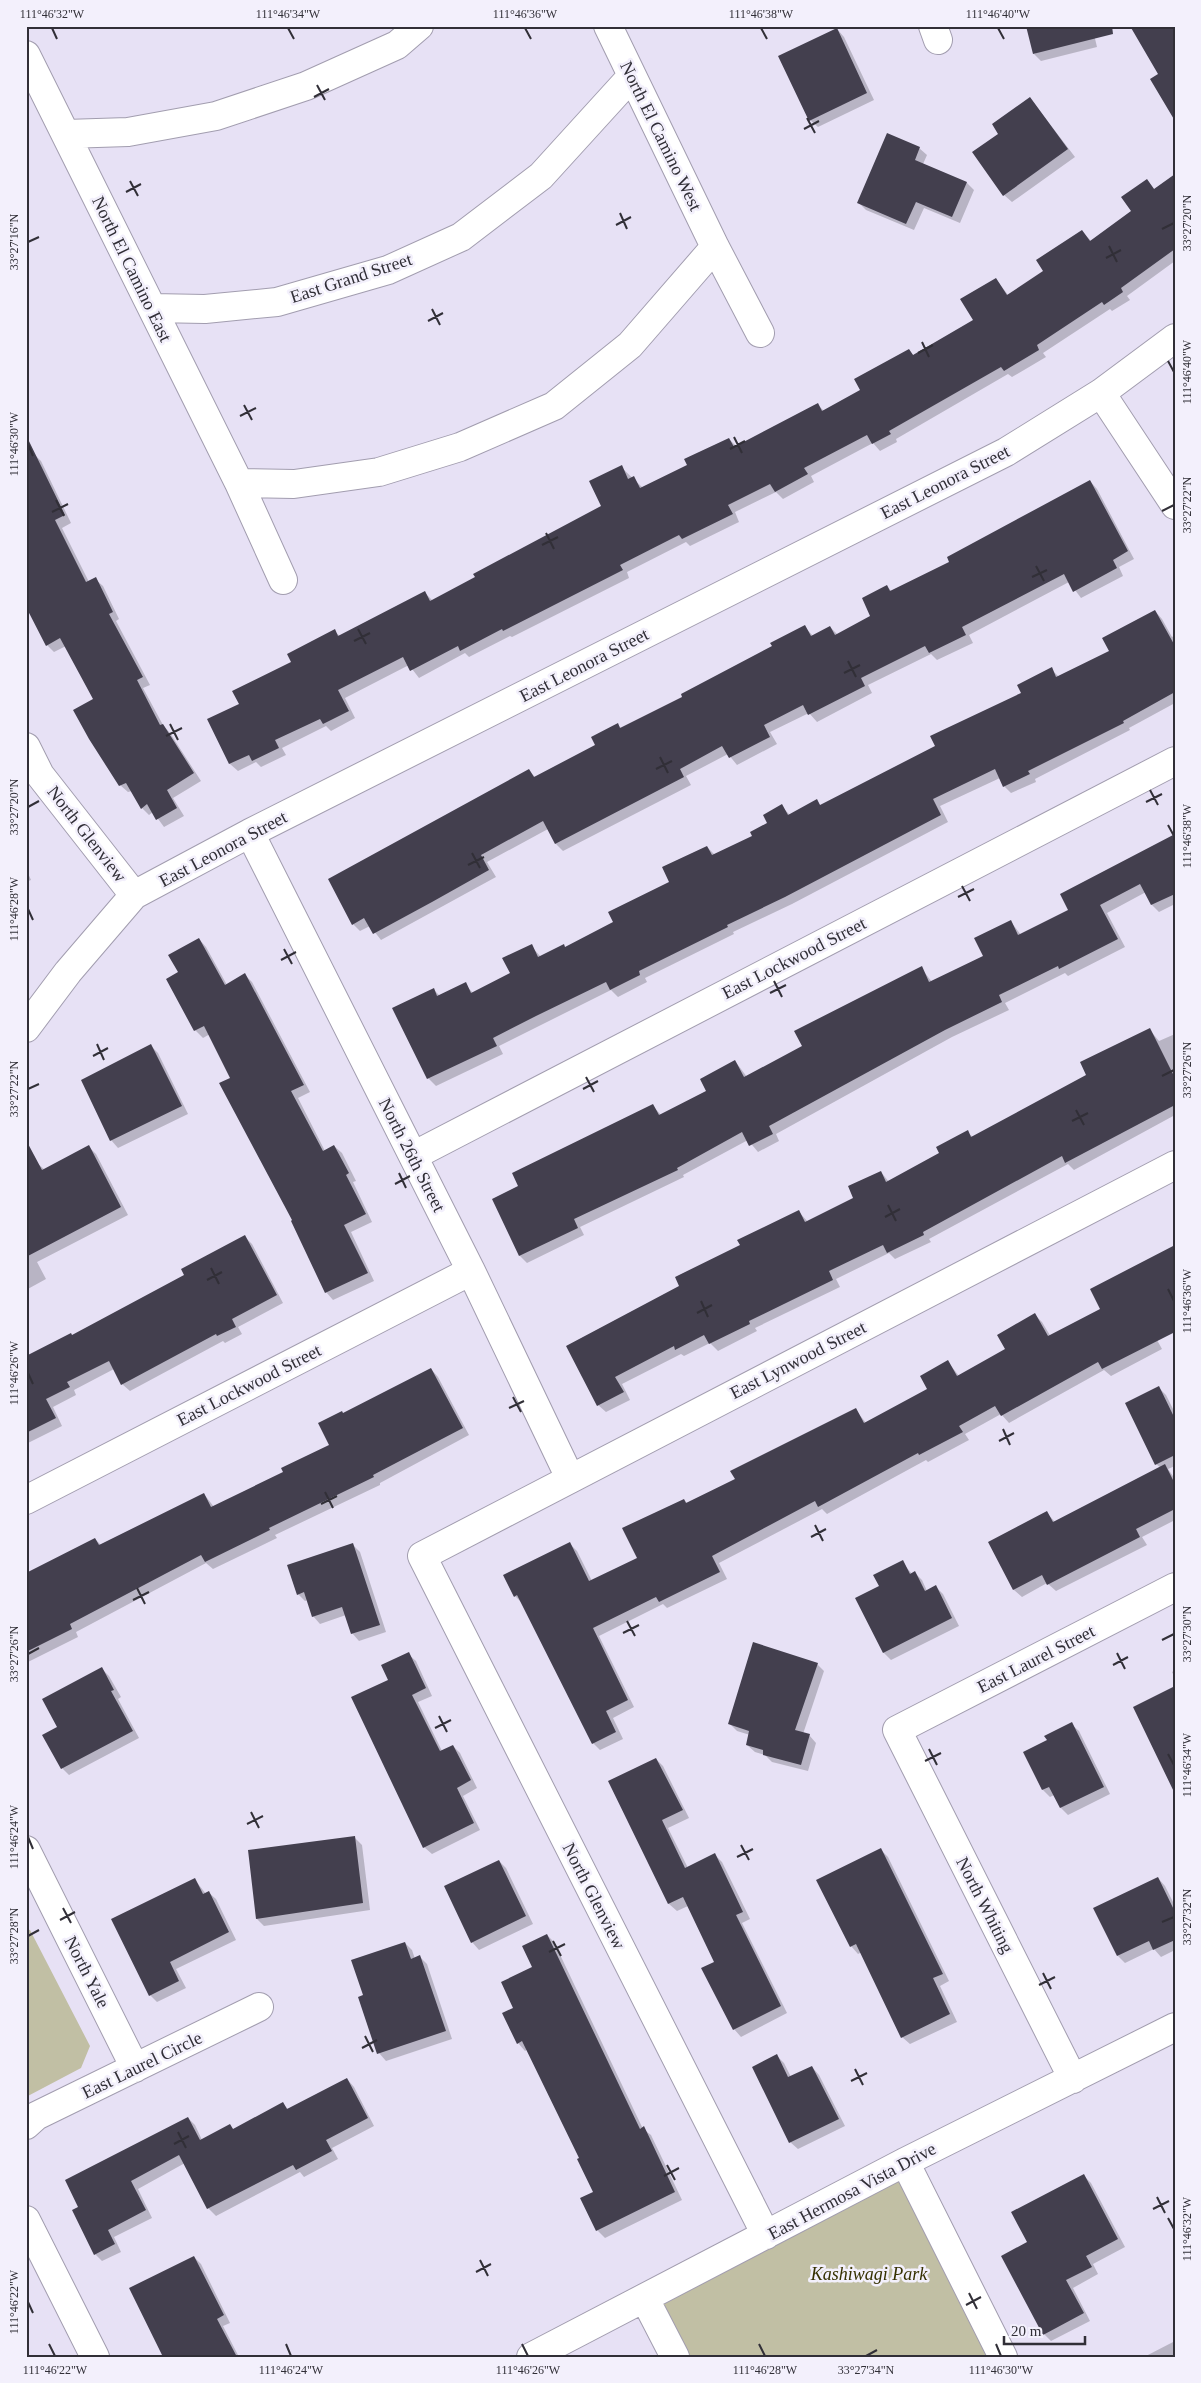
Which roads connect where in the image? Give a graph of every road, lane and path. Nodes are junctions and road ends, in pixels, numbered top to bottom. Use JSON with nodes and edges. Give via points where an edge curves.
{"nodes":[{"id":1,"x":419,"y":26,"type":"edge"},
{"id":2,"x":608,"y":26,"type":"edge"},
{"id":3,"x":26,"y":55,"type":"edge"},
{"id":4,"x":632,"y":76,"type":"junction"},
{"id":5,"x":66,"y":134,"type":"junction"},
{"id":6,"x":715,"y":247,"type":"junction"},
{"id":7,"x":152,"y":308,"type":"junction"},
{"id":8,"x":760,"y":333,"type":"dead end"},
{"id":9,"x":1175,"y":338,"type":"edge"},
{"id":10,"x":1101,"y":394,"type":"junction"},
{"id":11,"x":239,"y":483,"type":"junction"},
{"id":12,"x":1175,"y":505,"type":"edge"},
{"id":13,"x":283,"y":580,"type":"dead end"},
{"id":14,"x":26,"y":747,"type":"edge"},
{"id":15,"x":1175,"y":761,"type":"edge"},
{"id":16,"x":250,"y":833,"type":"junction"},
{"id":17,"x":134,"y":895,"type":"junction"},
{"id":18,"x":26,"y":1028,"type":"edge"},
{"id":19,"x":413,"y":1156,"type":"junction"},
{"id":20,"x":1175,"y":1165,"type":"edge"},
{"id":21,"x":471,"y":1271,"type":"junction"},
{"id":22,"x":570,"y":1478,"type":"junction"},
{"id":23,"x":26,"y":1500,"type":"edge"},
{"id":24,"x":422,"y":1556,"type":"joint"},
{"id":25,"x":1175,"y":1587,"type":"edge"},
{"id":26,"x":897,"y":1730,"type":"joint"},
{"id":27,"x":30,"y":1867,"type":"edge"},
{"id":28,"x":259,"y":2007,"type":"dead end"},
{"id":29,"x":1175,"y":2027,"type":"edge"},
{"id":30,"x":135,"y":2068,"type":"junction"},
{"id":31,"x":1073,"y":2079,"type":"junction"},
{"id":32,"x":26,"y":2125,"type":"edge"},
{"id":33,"x":905,"y":2162,"type":"junction"},
{"id":34,"x":26,"y":2220,"type":"edge"},
{"id":35,"x":766,"y":2235,"type":"junction"},
{"id":36,"x":645,"y":2299,"type":"junction"},
{"id":37,"x":95,"y":2357,"type":"edge"},
{"id":38,"x":531,"y":2357,"type":"edge"},
{"id":39,"x":675,"y":2357,"type":"edge"},
{"id":40,"x":1003,"y":2357,"type":"edge"}],
"edges":[{"from":1,"to":5,"type":"street","via":[[397,45],[306,86],[216,116],[128,132]]},
{"from":2,"to":4,"type":"street","name":"North El Camino West"},
{"from":3,"to":5,"type":"street","name":"North El Camino East"},
{"from":4,"to":6,"type":"street","name":"North El Camino West"},
{"from":4,"to":7,"type":"street","name":"East Grand Street","via":[[542,176],[461,237],[388,270],[277,302],[205,309]]},
{"from":5,"to":7,"type":"street","name":"North El Camino East"},
{"from":6,"to":8,"type":"street","name":"North El Camino West"},
{"from":6,"to":11,"type":"street","via":[[630,345],[554,406],[460,447],[380,472],[294,484]]},
{"from":7,"to":11,"type":"street","name":"North El Camino East"},
{"from":9,"to":10,"type":"street","name":"East Leonora Street"},
{"from":10,"to":12,"type":"street"},
{"from":10,"to":16,"type":"street","name":"East Leonora Street","via":[[1006,452]]},
{"from":11,"to":13,"type":"street","name":"North El Camino East"},
{"from":14,"to":17,"type":"street","name":"North Glenview","via":[[40,775]]},
{"from":15,"to":19,"type":"street","name":"East Lockwood Street"},
{"from":16,"to":17,"type":"street","name":"East Leonora Street"},
{"from":16,"to":19,"type":"street","name":"North 26th Street"},
{"from":17,"to":18,"type":"street","name":"East Leonora Street","via":[[68,972]]},
{"from":19,"to":21,"type":"street","name":"North 26th Street"},
{"from":20,"to":22,"type":"street","name":"East Lynwood Street"},
{"from":21,"to":22,"type":"street","name":"North 26th Street"},
{"from":21,"to":23,"type":"street","name":"East Lockwood Street"},
{"from":22,"to":24,"type":"street","name":"East Lynwood Street"},
{"from":24,"to":35,"type":"street","name":"North Glenview"},
{"from":25,"to":26,"type":"street","name":"East Laurel Street"},
{"from":26,"to":31,"type":"street","name":"North Whiting"},
{"from":27,"to":30,"type":"street","name":"North Yale"},
{"from":28,"to":30,"type":"street","name":"East Laurel Circle"},
{"from":29,"to":31,"type":"street","name":"East Hermosa Vista Drive"},
{"from":30,"to":32,"type":"street","name":"East Laurel Circle","via":[[36,2116]]},
{"from":31,"to":33,"type":"street","name":"East Hermosa Vista Drive"},
{"from":33,"to":35,"type":"street","name":"East Hermosa Vista Drive"},
{"from":33,"to":40,"type":"street"},
{"from":34,"to":37,"type":"street"},
{"from":35,"to":36,"type":"street","name":"East Hermosa Vista Drive"},
{"from":36,"to":38,"type":"street","name":"East Hermosa Vista Drive"},
{"from":36,"to":39,"type":"street"}]}
